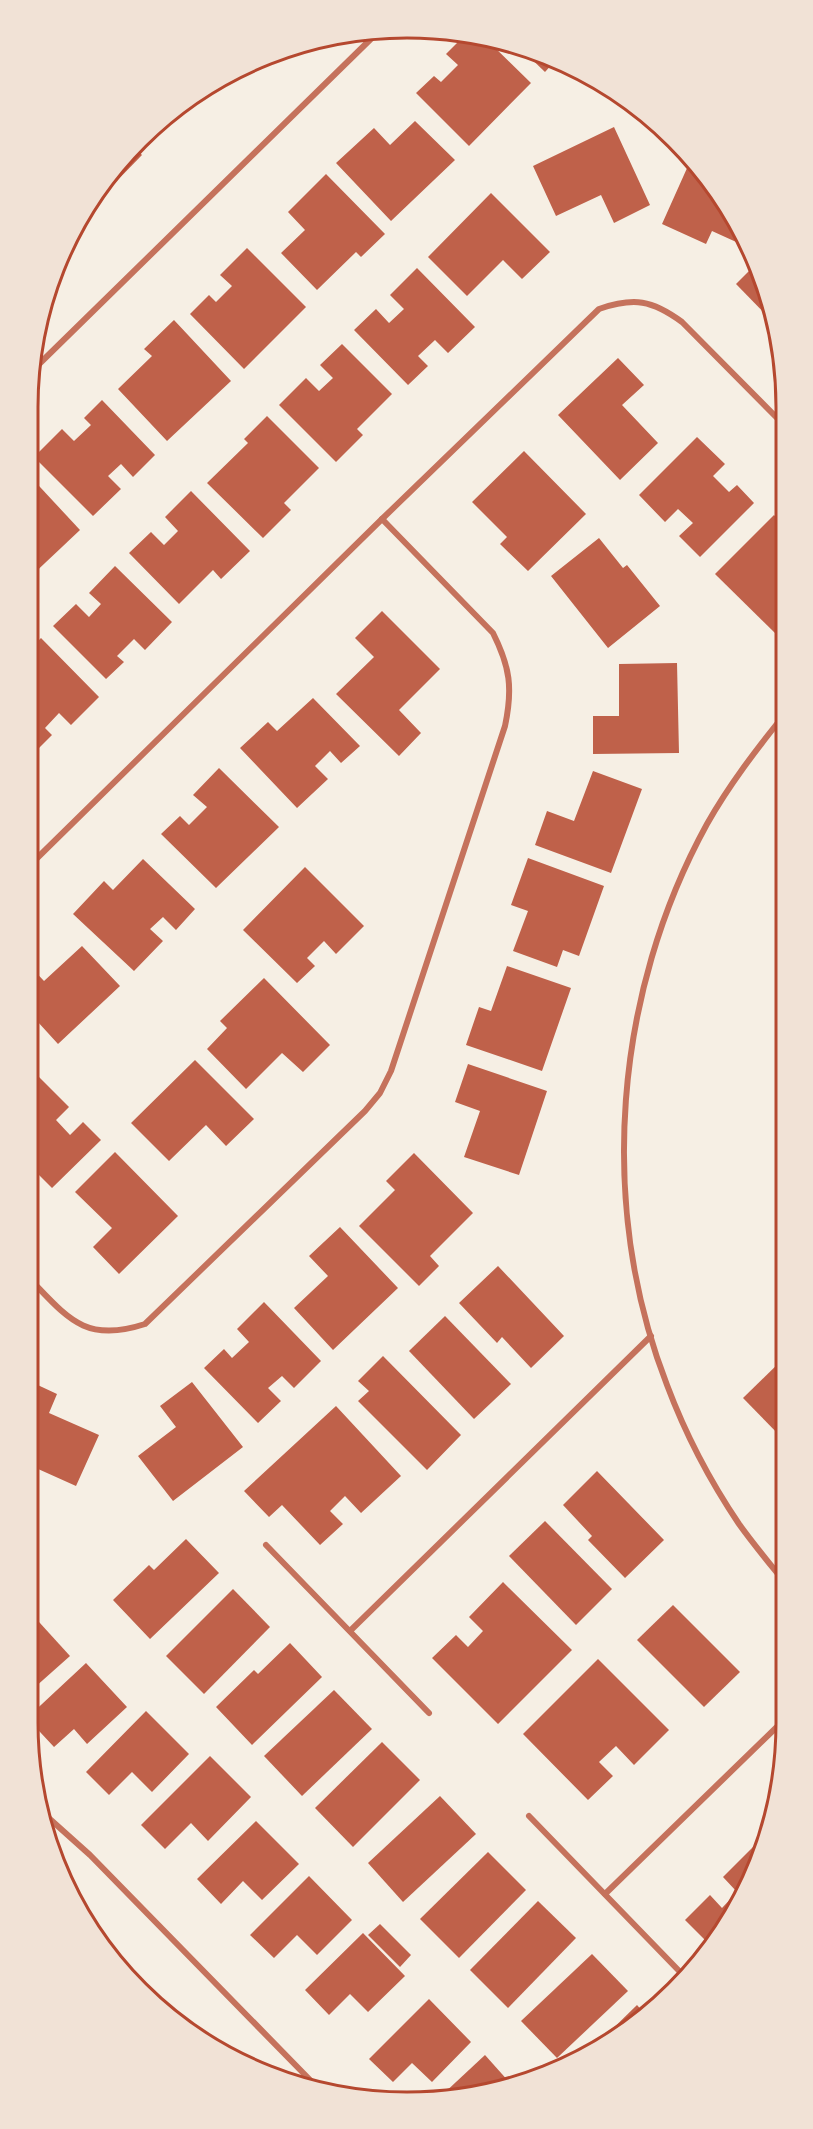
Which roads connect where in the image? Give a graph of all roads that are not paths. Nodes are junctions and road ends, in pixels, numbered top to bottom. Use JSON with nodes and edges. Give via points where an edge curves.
{"nodes":[{"id":1,"x":370,"y":39,"type":"edge"},
{"id":2,"x":40,"y":363,"type":"edge"},
{"id":3,"x":776,"y":417,"type":"edge"},
{"id":4,"x":382,"y":519,"type":"junction"},
{"id":5,"x":776,"y":726,"type":"edge"},
{"id":6,"x":38,"y":857,"type":"edge"},
{"id":7,"x":38,"y":1286,"type":"edge"},
{"id":8,"x":651,"y":1336,"type":"junction"},
{"id":9,"x":266,"y":1545,"type":"dead end"},
{"id":10,"x":776,"y":1571,"type":"edge"},
{"id":11,"x":350,"y":1631,"type":"junction"},
{"id":12,"x":429,"y":1713,"type":"dead end"},
{"id":13,"x":776,"y":1728,"type":"edge"},
{"id":14,"x":529,"y":1816,"type":"dead end"},
{"id":15,"x":50,"y":1820,"type":"edge"},
{"id":16,"x":605,"y":1894,"type":"junction"},
{"id":17,"x":679,"y":1971,"type":"edge"},
{"id":18,"x":308,"y":2078,"type":"edge"}],
"edges":[{"from":1,"to":2,"type":"street"},
{"from":3,"to":4,"type":"street","via":[[664,308],[643,302],[620,302],[599,309]]},
{"from":4,"to":6,"type":"street"},
{"from":4,"to":7,"type":"street","via":[[493,633],[510,678],[505,726],[391,1071],[365,1112],[145,1324],[124,1331],[101,1332],[80,1325]]},
{"from":5,"to":8,"type":"street","via":[[749,758],[702,834],[673,894],[636,1019],[626,1096],[624,1174],[632,1252]]},
{"from":8,"to":10,"type":"street","via":[[667,1385],[699,1457],[739,1524]]},
{"from":8,"to":11,"type":"street"},
{"from":9,"to":11,"type":"street"},
{"from":11,"to":12,"type":"street"},
{"from":13,"to":16,"type":"street"},
{"from":14,"to":16,"type":"street"},
{"from":15,"to":18,"type":"street"},
{"from":16,"to":17,"type":"street"}]}
